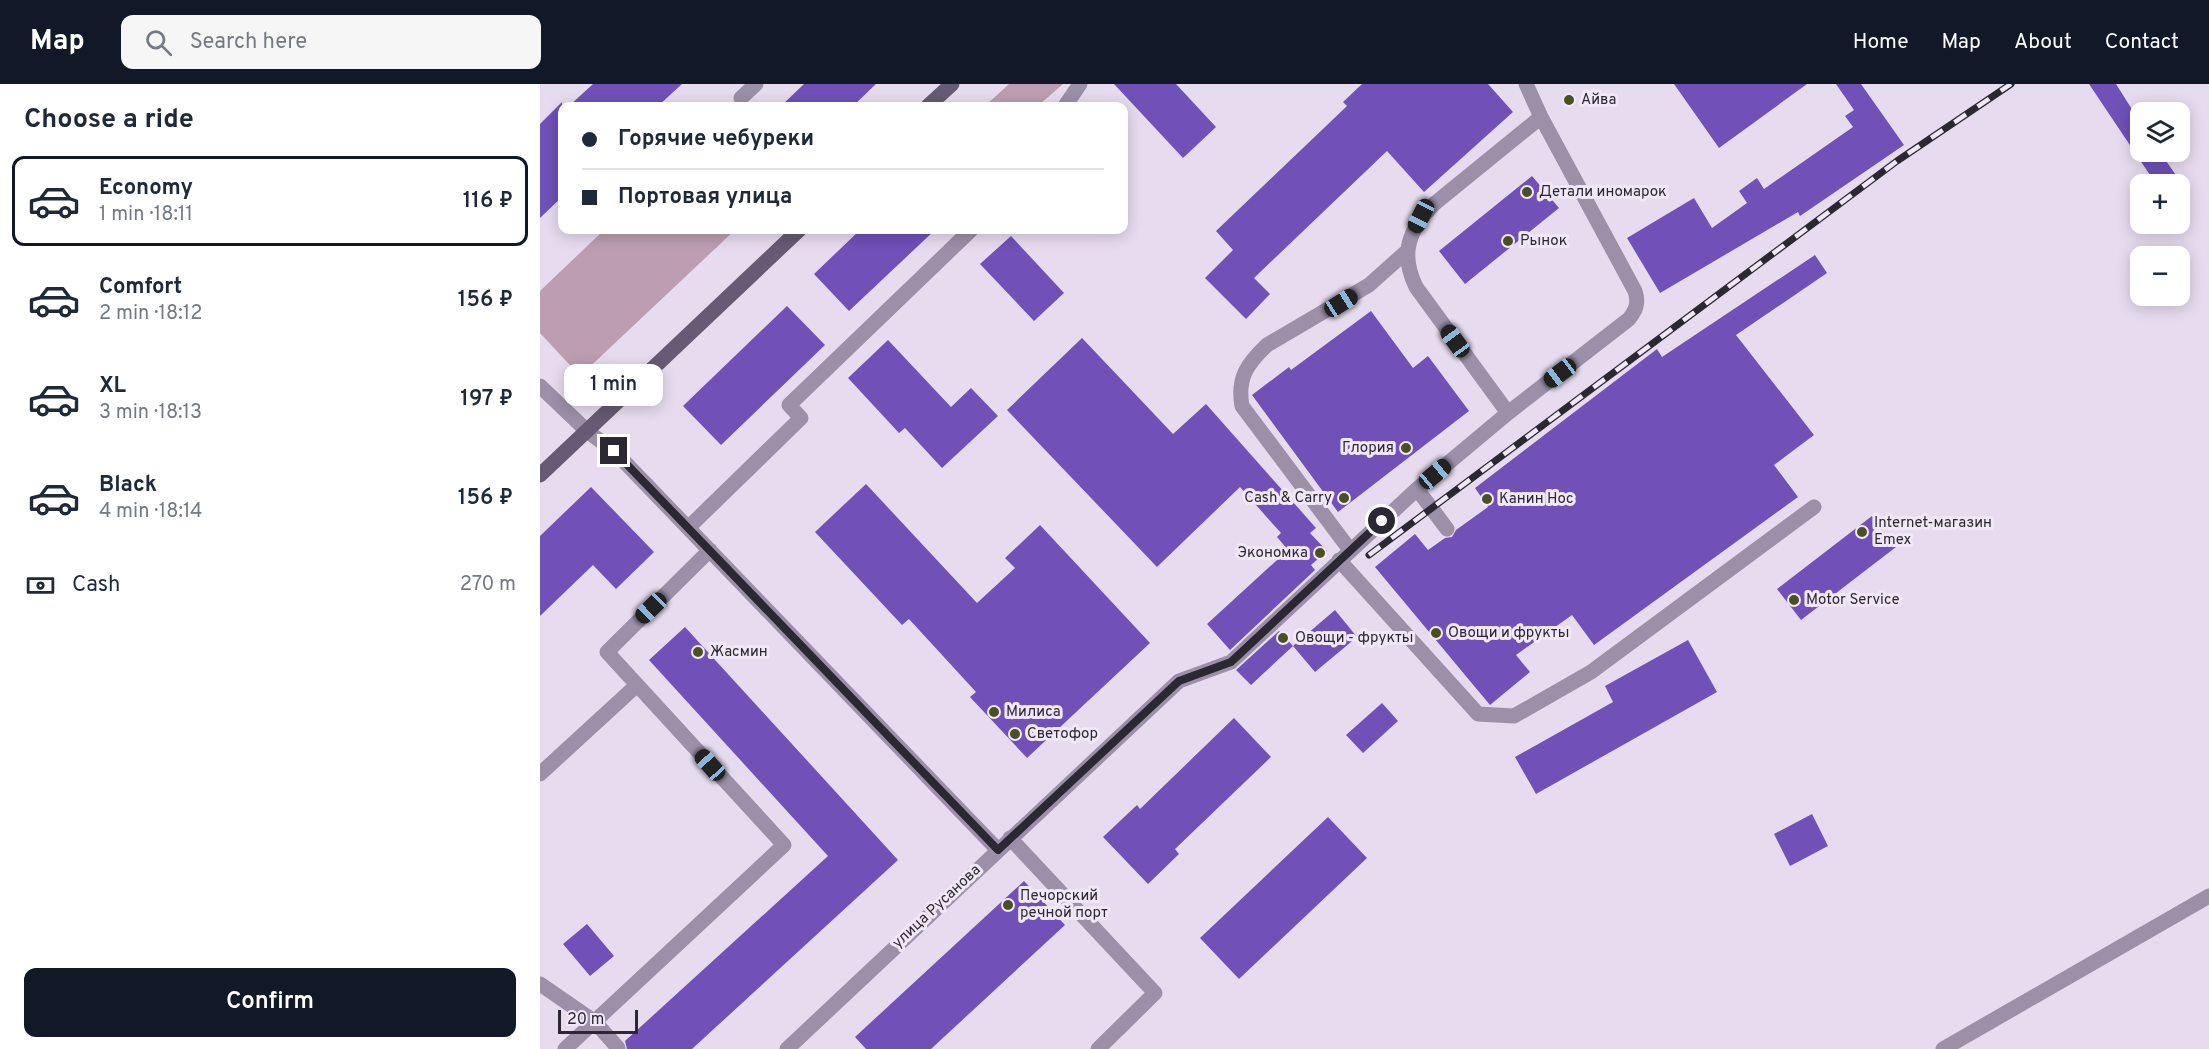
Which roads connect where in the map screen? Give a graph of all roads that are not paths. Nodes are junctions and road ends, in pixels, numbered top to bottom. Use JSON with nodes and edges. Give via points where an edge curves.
{"nodes":[{"id":1,"x":756,"y":84,"type":"edge"},
{"id":2,"x":952,"y":84,"type":"edge"},
{"id":3,"x":1080,"y":84,"type":"edge"},
{"id":4,"x":1526,"y":84,"type":"edge"},
{"id":5,"x":741,"y":98,"type":"dead end"},
{"id":6,"x":932,"y":102,"type":"edge"},
{"id":7,"x":1068,"y":102,"type":"edge"},
{"id":8,"x":1541,"y":117,"type":"junction"},
{"id":9,"x":795,"y":234,"type":"edge"},
{"id":10,"x":967,"y":234,"type":"edge"},
{"id":11,"x":1406,"y":252,"type":"junction"},
{"id":12,"x":540,"y":386,"type":"edge"},
{"id":13,"x":1508,"y":413,"type":"junction"},
{"id":14,"x":587,"y":431,"type":"junction"},
{"id":15,"x":540,"y":475,"type":"edge"},
{"id":16,"x":1417,"y":489,"type":"junction"},
{"id":17,"x":1814,"y":507,"type":"dead end"},
{"id":18,"x":688,"y":528,"type":"junction"},
{"id":19,"x":1448,"y":529,"type":"dead end"},
{"id":20,"x":710,"y":550,"type":"junction"},
{"id":21,"x":1345,"y":555,"type":"junction"},
{"id":22,"x":637,"y":685,"type":"junction"},
{"id":23,"x":540,"y":774,"type":"edge"},
{"id":24,"x":1010,"y":838,"type":"junction"},
{"id":25,"x":998,"y":850,"type":"junction"},
{"id":26,"x":2209,"y":896,"type":"edge"},
{"id":27,"x":540,"y":984,"type":"edge"},
{"id":28,"x":595,"y":1022,"type":"junction"},
{"id":29,"x":618,"y":1048,"type":"edge"},
{"id":30,"x":565,"y":1049,"type":"edge"},
{"id":31,"x":787,"y":1049,"type":"edge"},
{"id":32,"x":1098,"y":1049,"type":"edge"},
{"id":33,"x":1943,"y":1049,"type":"edge"}],
"edges":[{"from":1,"to":5,"type":"street"},
{"from":2,"to":6,"type":"main road"},
{"from":3,"to":7,"type":"street"},
{"from":4,"to":8,"type":"street"},
{"from":8,"to":11,"type":"street","via":[[1421,216]]},
{"from":8,"to":13,"type":"street","via":[[1638,300],[1629,319]]},
{"from":9,"to":14,"type":"main road"},
{"from":10,"to":18,"type":"street","via":[[789,405],[801,418]]},
{"from":11,"to":13,"type":"street","via":[[1416,287]]},
{"from":11,"to":21,"type":"street","via":[[1370,285],[1267,345],[1253,358],[1239,390],[1242,406]]},
{"from":12,"to":14,"type":"street"},
{"from":13,"to":16,"type":"street"},
{"from":14,"to":15,"type":"main road"},
{"from":14,"to":18,"type":"street","via":[[614,451]]},
{"from":16,"to":19,"type":"street"},
{"from":16,"to":21,"type":"street"},
{"from":17,"to":21,"type":"street","via":[[1591,672],[1514,716],[1478,714]]},
{"from":18,"to":20,"type":"street"},
{"from":20,"to":22,"type":"street","via":[[607,652]]},
{"from":20,"to":25,"type":"street"},
{"from":21,"to":24,"type":"street","name":"улица Русанова","via":[[1231,662],[1179,681]]},
{"from":22,"to":23,"type":"street"},
{"from":22,"to":28,"type":"street","via":[[784,845]]},
{"from":24,"to":25,"type":"street","name":"улица Русанова"},
{"from":24,"to":32,"type":"street","via":[[1155,993]]},
{"from":25,"to":31,"type":"street","name":"улица Русанова"},
{"from":26,"to":33,"type":"street"},
{"from":27,"to":28,"type":"street"},
{"from":28,"to":29,"type":"street"},
{"from":28,"to":30,"type":"street"}]}
